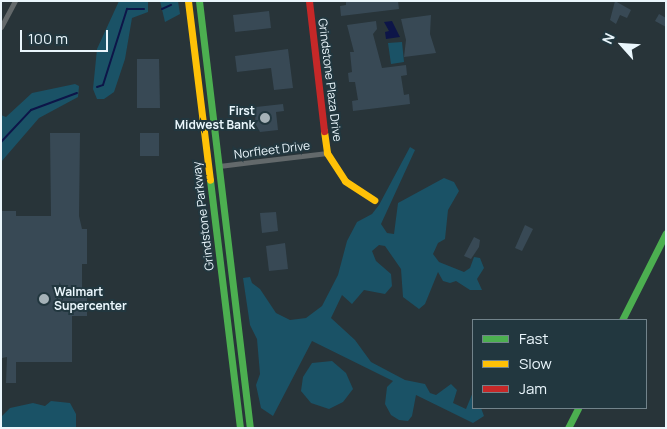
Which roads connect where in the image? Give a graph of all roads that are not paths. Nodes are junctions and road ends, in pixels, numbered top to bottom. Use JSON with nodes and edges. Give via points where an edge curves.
{"nodes":[{"id":1,"x":15,"y":1,"type":"edge"},
{"id":2,"x":188,"y":1,"type":"edge"},
{"id":3,"x":199,"y":1,"type":"edge"},
{"id":4,"x":309,"y":1,"type":"edge"},
{"id":5,"x":1,"y":27,"type":"edge"},
{"id":6,"x":328,"y":153,"type":"junction"},
{"id":7,"x":218,"y":166,"type":"junction"},
{"id":8,"x":374,"y":200,"type":"dead end"},
{"id":9,"x":666,"y":233,"type":"edge"},
{"id":10,"x":623,"y":319,"type":"edge"},
{"id":11,"x":578,"y":409,"type":"edge"},
{"id":12,"x":240,"y":428,"type":"edge"},
{"id":13,"x":250,"y":428,"type":"edge"},
{"id":14,"x":568,"y":428,"type":"edge"}],
"edges":[{"from":1,"to":5,"type":"street"},
{"from":2,"to":12,"type":"main road","name":"Grindstone Parkway"},
{"from":3,"to":7,"type":"main road","name":"Grindstone Parkway"},
{"from":4,"to":6,"type":"main road","name":"Grindstone Plaza Drive"},
{"from":6,"to":7,"type":"street","name":"Norfleet Drive"},
{"from":6,"to":8,"type":"main road","name":"Grindstone Plaza Drive","via":[[345,180]]},
{"from":7,"to":13,"type":"main road","name":"Grindstone Parkway"},
{"from":9,"to":10,"type":"main road"},
{"from":11,"to":14,"type":"main road"}]}
